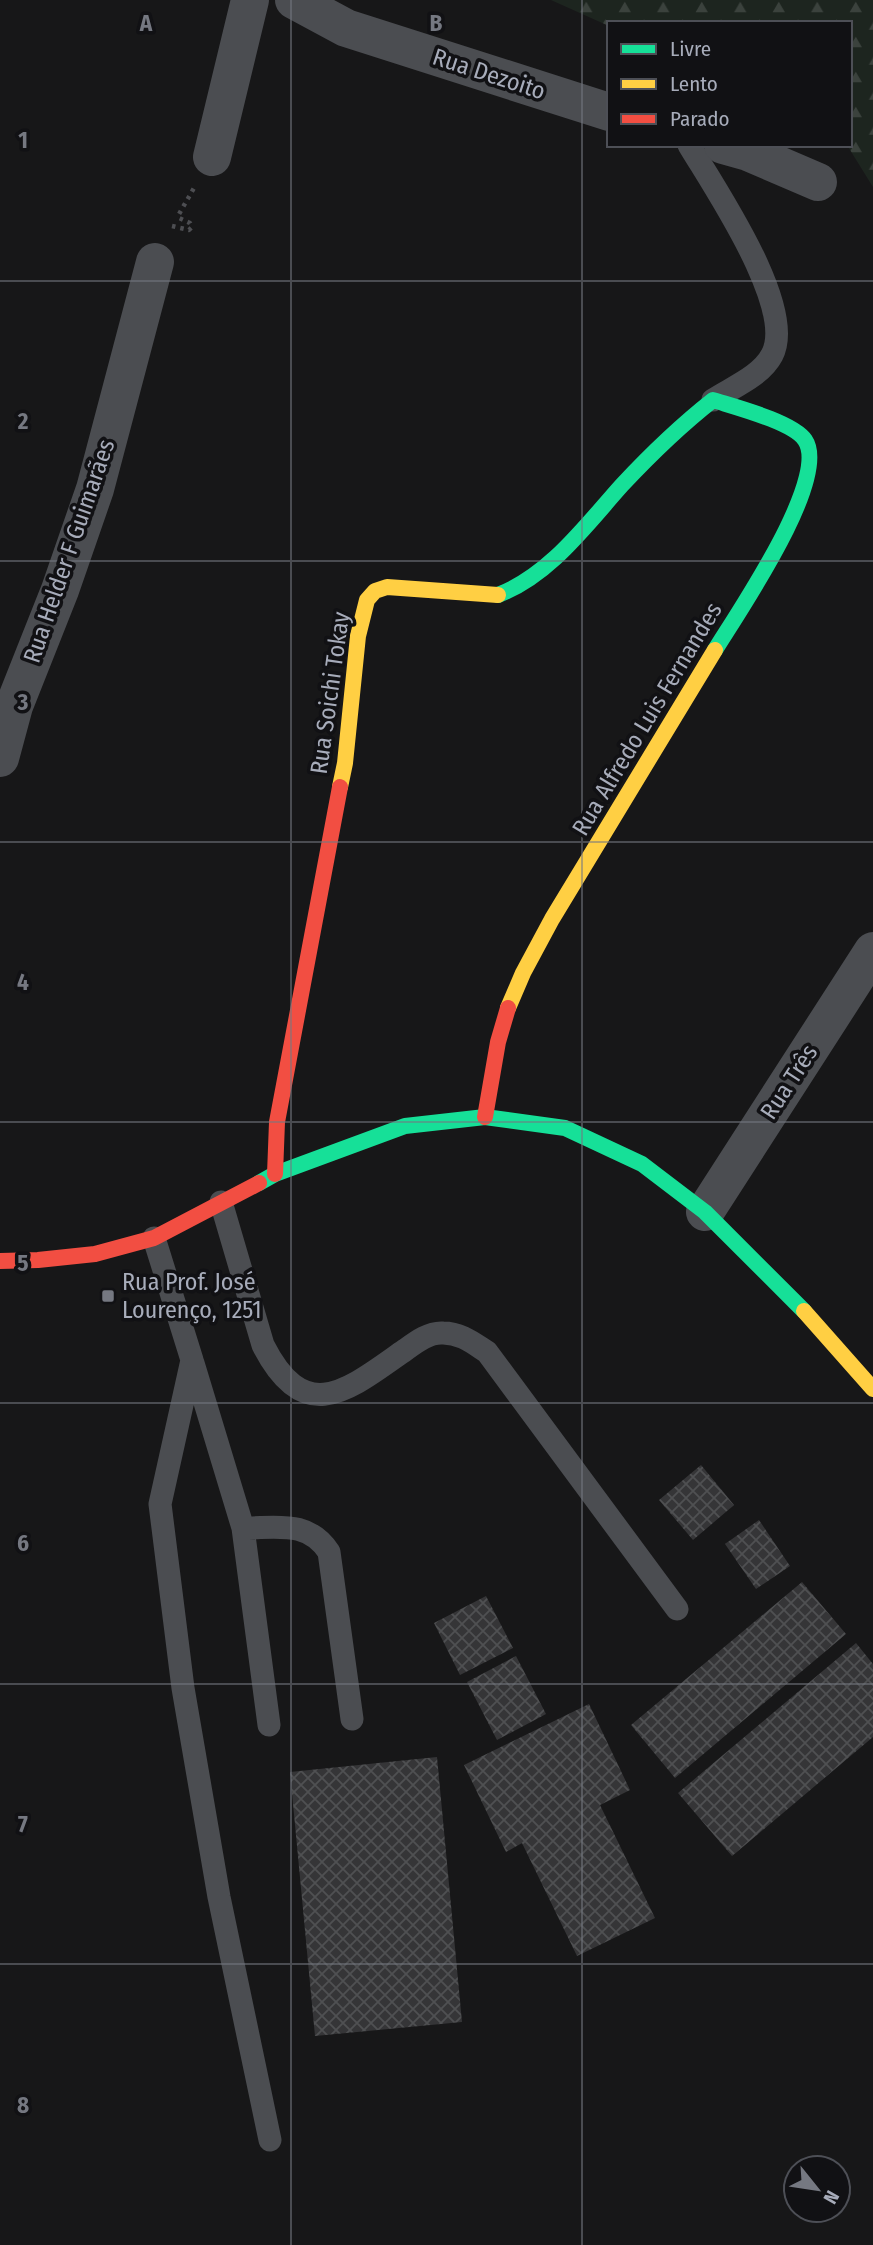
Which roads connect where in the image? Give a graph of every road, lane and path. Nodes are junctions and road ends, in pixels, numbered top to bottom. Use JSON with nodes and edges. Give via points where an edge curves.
{"nodes":[{"id":1,"x":250,"y":0,"type":"edge"},
{"id":2,"x":294,"y":0,"type":"edge"},
{"id":3,"x":607,"y":111,"type":"edge"},
{"id":4,"x":690,"y":147,"type":"edge"},
{"id":5,"x":730,"y":147,"type":"edge"},
{"id":6,"x":212,"y":157,"type":"joint"},
{"id":7,"x":818,"y":182,"type":"dead end"},
{"id":8,"x":155,"y":262,"type":"joint"},
{"id":9,"x":713,"y":400,"type":"junction"},
{"id":10,"x":0,"y":758,"type":"edge"},
{"id":11,"x":873,"y":951,"type":"edge"},
{"id":12,"x":485,"y":1117,"type":"junction"},
{"id":13,"x":275,"y":1174,"type":"junction"},
{"id":14,"x":221,"y":1202,"type":"junction"},
{"id":15,"x":705,"y":1212,"type":"junction"},
{"id":16,"x":154,"y":1238,"type":"junction"},
{"id":17,"x":0,"y":1261,"type":"edge"},
{"id":18,"x":192,"y":1360,"type":"junction"},
{"id":19,"x":873,"y":1389,"type":"edge"},
{"id":20,"x":243,"y":1528,"type":"junction"},
{"id":21,"x":677,"y":1609,"type":"dead end"},
{"id":22,"x":352,"y":1719,"type":"dead end"},
{"id":23,"x":269,"y":1725,"type":"dead end"},
{"id":24,"x":270,"y":2140,"type":"dead end"}],
"edges":[{"from":1,"to":6,"type":"street"},
{"from":2,"to":3,"type":"street","name":"Rua Dezoito","via":[[346,28]]},
{"from":4,"to":9,"type":"lane","via":[[740,228],[778,323],[775,349],[763,369]]},
{"from":5,"to":7,"type":"street"},
{"from":6,"to":8,"type":"path","via":[[179,214],[191,227],[169,225],[166,233],[176,237],[179,245]]},
{"from":8,"to":10,"type":"street","name":"Rua Helder F Guimarães","via":[[95,489],[14,706]]},
{"from":9,"to":12,"type":"street","name":"Rua Alfredo Luis Fernandes","via":[[791,428],[806,440],[810,456],[807,477],[778,546],[524,966],[499,1035]]},
{"from":9,"to":13,"type":"street","name":"Rua Soichi Tokay","via":[[685,421],[556,556],[513,591],[488,596],[387,587],[367,600],[358,636],[345,764],[277,1122]]},
{"from":11,"to":15,"type":"street","name":"Rua Três"},
{"from":12,"to":13,"type":"street","via":[[405,1126]]},
{"from":12,"to":15,"type":"street","via":[[565,1128],[642,1164]]},
{"from":13,"to":14,"type":"street"},
{"from":14,"to":16,"type":"street"},
{"from":14,"to":21,"type":"lane","via":[[263,1345],[287,1382],[310,1394],[333,1395],[354,1386],[421,1338],[441,1332],[464,1337],[487,1352]]},
{"from":15,"to":19,"type":"street","via":[[820,1326]]},
{"from":16,"to":17,"type":"street","via":[[95,1254]]},
{"from":16,"to":18,"type":"lane"},
{"from":18,"to":20,"type":"lane"},
{"from":18,"to":24,"type":"lane","via":[[160,1504],[183,1688],[219,1897]]},
{"from":20,"to":22,"type":"lane","via":[[310,1532],[329,1552]]},
{"from":20,"to":23,"type":"lane"}]}
